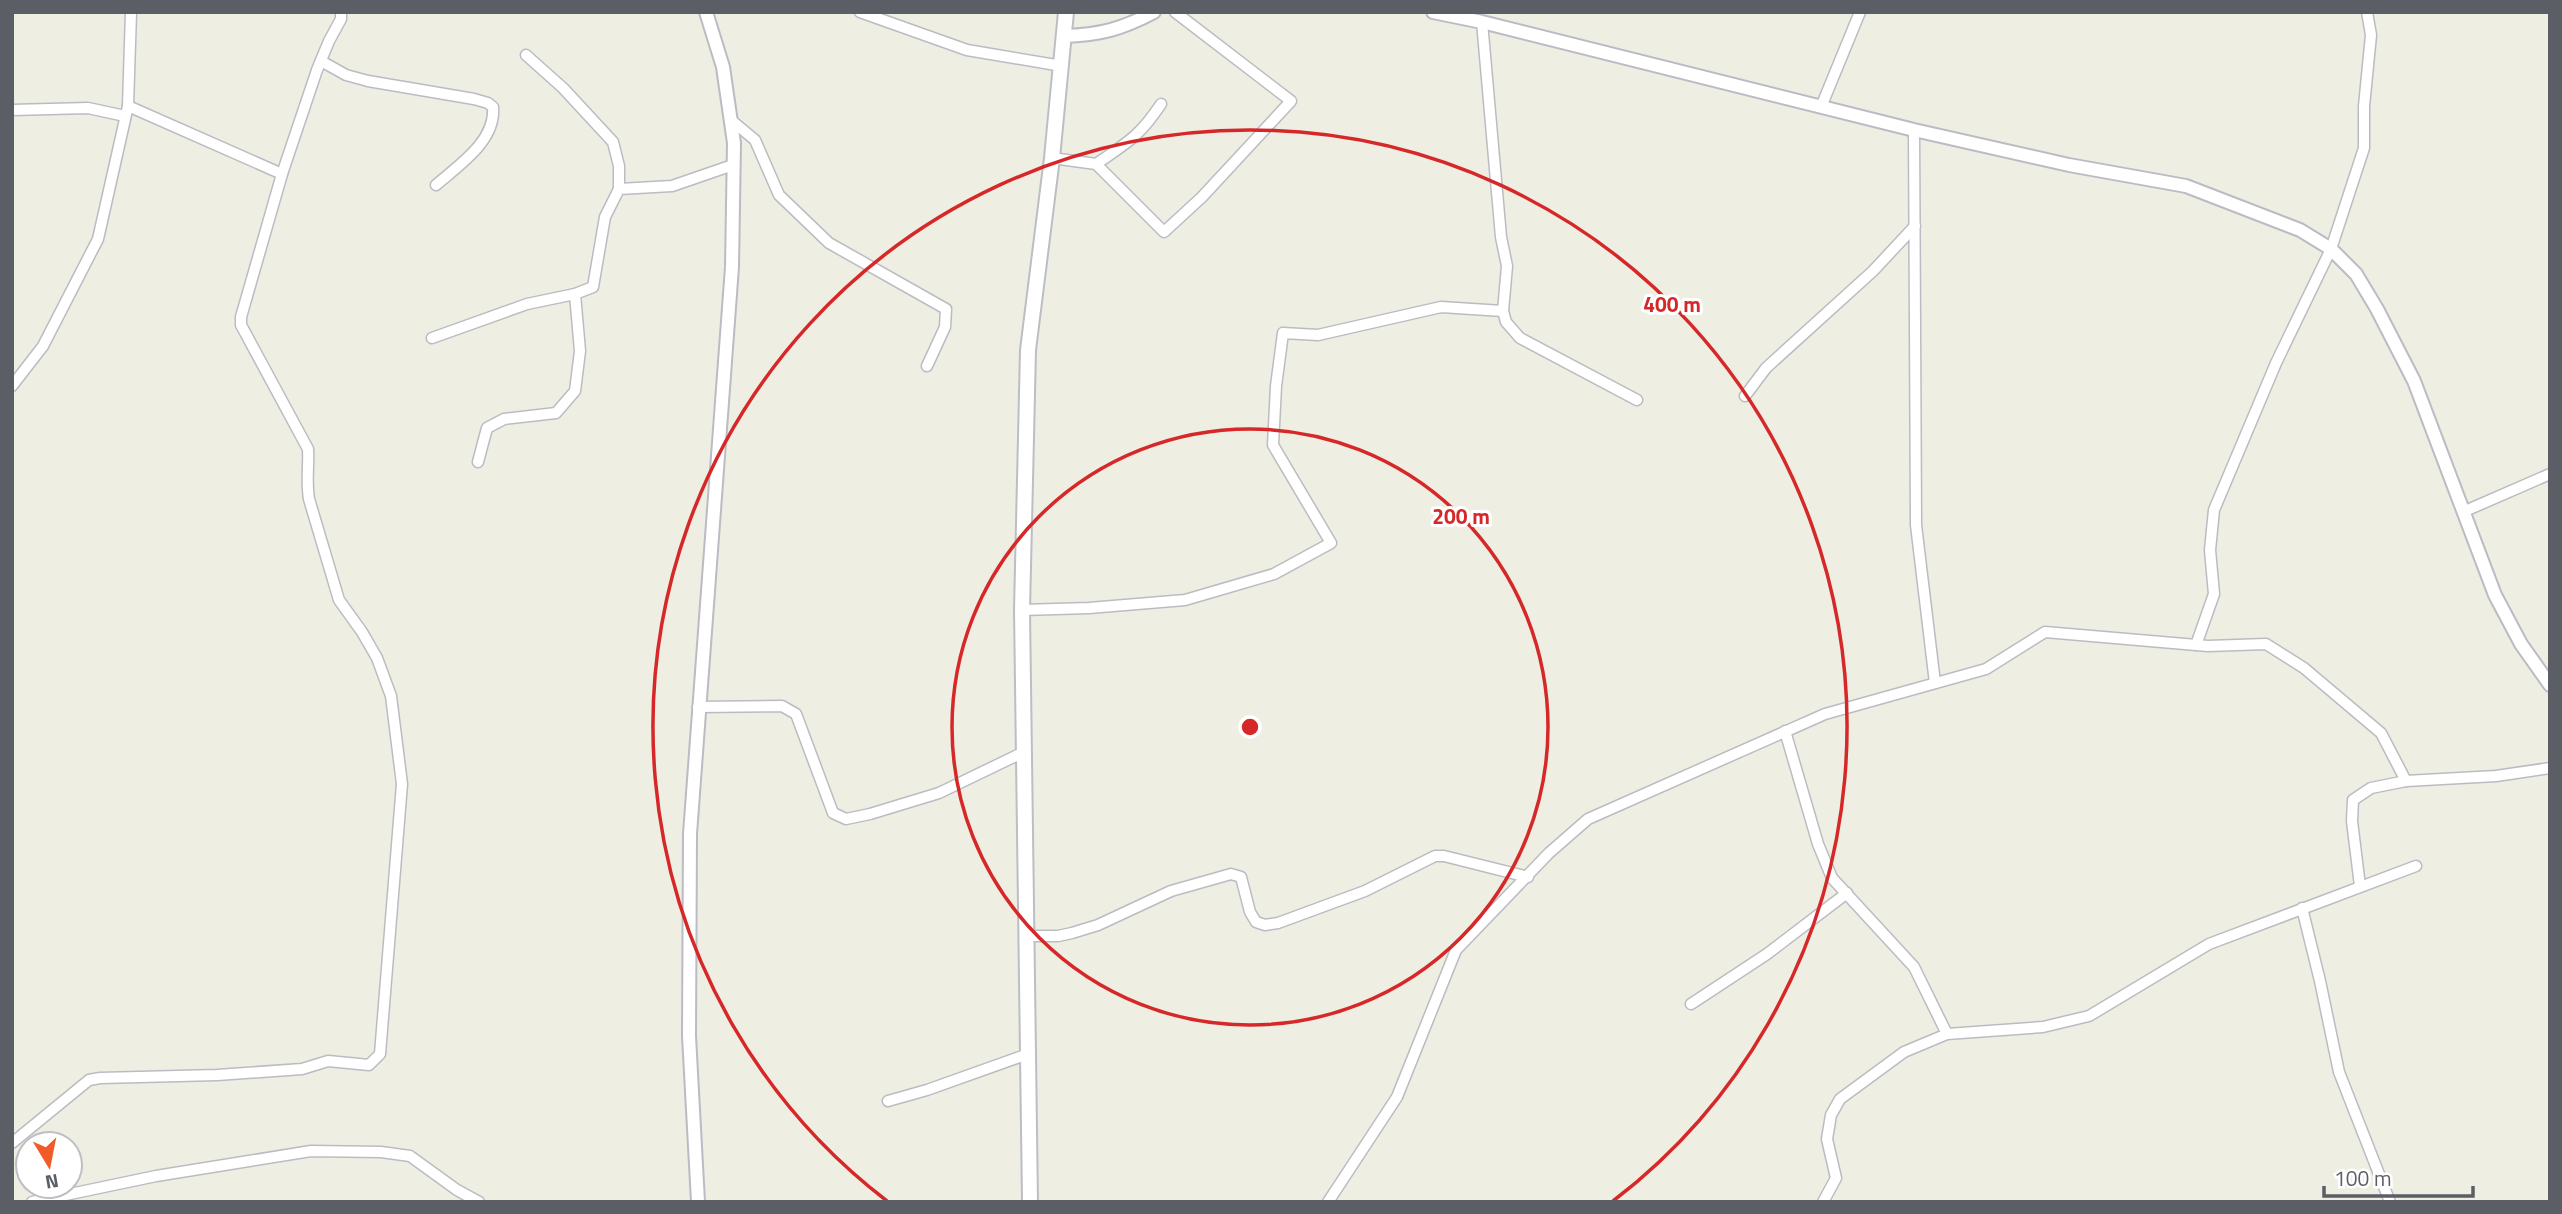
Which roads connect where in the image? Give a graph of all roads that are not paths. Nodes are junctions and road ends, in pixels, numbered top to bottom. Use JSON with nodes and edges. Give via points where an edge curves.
{"nodes":[{"id":1,"x":131,"y":12,"type":"edge"},
{"id":2,"x":341,"y":12,"type":"edge"},
{"id":3,"x":706,"y":12,"type":"edge"},
{"id":4,"x":860,"y":12,"type":"edge"},
{"id":5,"x":1066,"y":12,"type":"edge"},
{"id":6,"x":1154,"y":12,"type":"edge"},
{"id":7,"x":1175,"y":12,"type":"edge"},
{"id":8,"x":1433,"y":12,"type":"edge"},
{"id":9,"x":1860,"y":12,"type":"edge"},
{"id":10,"x":2367,"y":12,"type":"edge"},
{"id":11,"x":1482,"y":22,"type":"junction"},
{"id":12,"x":1064,"y":36,"type":"junction"},
{"id":13,"x":526,"y":55,"type":"dead end"},
{"id":14,"x":321,"y":61,"type":"junction"},
{"id":15,"x":1062,"y":66,"type":"junction"},
{"id":16,"x":1161,"y":104,"type":"dead end"},
{"id":17,"x":1821,"y":107,"type":"junction"},
{"id":18,"x":12,"y":110,"type":"edge"},
{"id":19,"x":126,"y":111,"type":"junction"},
{"id":20,"x":731,"y":120,"type":"junction"},
{"id":21,"x":1914,"y":130,"type":"junction"},
{"id":22,"x":1052,"y":158,"type":"junction"},
{"id":23,"x":1096,"y":164,"type":"junction"},
{"id":24,"x":733,"y":166,"type":"junction"},
{"id":25,"x":282,"y":174,"type":"junction"},
{"id":26,"x":436,"y":185,"type":"dead end"},
{"id":27,"x":619,"y":189,"type":"junction"},
{"id":28,"x":1915,"y":226,"type":"junction"},
{"id":29,"x":2331,"y":249,"type":"junction"},
{"id":30,"x":575,"y":294,"type":"junction"},
{"id":31,"x":1503,"y":311,"type":"junction"},
{"id":32,"x":432,"y":338,"type":"dead end"},
{"id":33,"x":927,"y":366,"type":"dead end"},
{"id":34,"x":12,"y":386,"type":"edge"},
{"id":35,"x":1745,"y":396,"type":"dead end"},
{"id":36,"x":1637,"y":400,"type":"dead end"},
{"id":37,"x":478,"y":462,"type":"dead end"},
{"id":38,"x":2550,"y":474,"type":"edge"},
{"id":39,"x":2465,"y":511,"type":"junction"},
{"id":40,"x":1022,"y":610,"type":"junction"},
{"id":41,"x":2196,"y":645,"type":"junction"},
{"id":42,"x":1935,"y":683,"type":"junction"},
{"id":43,"x":2550,"y":685,"type":"edge"},
{"id":44,"x":698,"y":707,"type":"junction"},
{"id":45,"x":1785,"y":731,"type":"junction"},
{"id":46,"x":1024,"y":752,"type":"junction"},
{"id":47,"x":2550,"y":768,"type":"edge"},
{"id":48,"x":2406,"y":780,"type":"junction"},
{"id":49,"x":2416,"y":866,"type":"dead end"},
{"id":50,"x":1528,"y":877,"type":"junction"},
{"id":51,"x":2360,"y":886,"type":"junction"},
{"id":52,"x":1847,"y":894,"type":"junction"},
{"id":53,"x":2302,"y":908,"type":"junction"},
{"id":54,"x":1026,"y":936,"type":"junction"},
{"id":55,"x":1691,"y":1004,"type":"dead end"},
{"id":56,"x":1947,"y":1034,"type":"junction"},
{"id":57,"x":1028,"y":1054,"type":"junction"},
{"id":58,"x":888,"y":1101,"type":"dead end"},
{"id":59,"x":12,"y":1143,"type":"edge"},
{"id":60,"x":32,"y":1202,"type":"edge"},
{"id":61,"x":478,"y":1202,"type":"edge"},
{"id":62,"x":698,"y":1202,"type":"edge"},
{"id":63,"x":1030,"y":1202,"type":"edge"},
{"id":64,"x":1328,"y":1202,"type":"edge"},
{"id":65,"x":1824,"y":1202,"type":"edge"},
{"id":66,"x":2390,"y":1202,"type":"edge"}],
"edges":[{"from":1,"to":19,"type":"street"},
{"from":2,"to":14,"type":"street"},
{"from":3,"to":20,"type":"street","via":[[723,67]]},
{"from":4,"to":15,"type":"street","via":[[967,50]]},
{"from":5,"to":12,"type":"main road"},
{"from":6,"to":12,"type":"street","via":[[1096,35]]},
{"from":7,"to":23,"type":"street","via":[[1291,101],[1164,232]]},
{"from":8,"to":11,"type":"street"},
{"from":9,"to":17,"type":"street"},
{"from":10,"to":29,"type":"street","via":[[2371,35],[2364,148]]},
{"from":11,"to":17,"type":"street"},
{"from":11,"to":31,"type":"street","via":[[1499,223],[1507,266]]},
{"from":12,"to":15,"type":"main road"},
{"from":13,"to":27,"type":"street","via":[[613,142]]},
{"from":14,"to":25,"type":"street"},
{"from":14,"to":26,"type":"street","via":[[368,81],[474,99],[493,107],[491,127],[475,151]]},
{"from":15,"to":22,"type":"main road"},
{"from":16,"to":23,"type":"street","via":[[1145,129]]},
{"from":17,"to":21,"type":"street"},
{"from":18,"to":19,"type":"street"},
{"from":19,"to":25,"type":"street"},
{"from":19,"to":34,"type":"street","via":[[98,239],[43,346]]},
{"from":20,"to":24,"type":"street"},
{"from":20,"to":33,"type":"street","via":[[755,140],[779,195],[829,243],[946,309],[945,327]]},
{"from":21,"to":28,"type":"street"},
{"from":21,"to":29,"type":"street","via":[[2186,186],[2300,230]]},
{"from":22,"to":23,"type":"street"},
{"from":22,"to":40,"type":"main road","via":[[1028,350]]},
{"from":24,"to":27,"type":"street","via":[[672,186]]},
{"from":24,"to":44,"type":"street","via":[[732,267]]},
{"from":25,"to":59,"type":"street","via":[[241,325],[308,449],[306,487],[339,600],[377,658],[391,696],[402,784],[380,1054],[369,1065],[327,1061],[302,1069],[89,1080]]},
{"from":27,"to":30,"type":"street","via":[[605,217],[593,287]]},
{"from":28,"to":35,"type":"street","via":[[1873,271],[1766,368]]},
{"from":28,"to":42,"type":"street","via":[[1916,525]]},
{"from":29,"to":39,"type":"street","via":[[2356,274],[2377,309],[2414,382]]},
{"from":29,"to":41,"type":"street","via":[[2276,363],[2214,510],[2210,550],[2214,594]]},
{"from":30,"to":32,"type":"street","via":[[527,304]]},
{"from":30,"to":37,"type":"street","via":[[580,351],[575,391],[556,413],[504,419],[487,428]]},
{"from":31,"to":36,"type":"street","via":[[1520,338]]},
{"from":31,"to":40,"type":"street","via":[[1441,307],[1318,335],[1283,333],[1273,445],[1331,543],[1274,574],[1185,600]]},
{"from":38,"to":39,"type":"street"},
{"from":39,"to":43,"type":"street","via":[[2495,595]]},
{"from":40,"to":46,"type":"main road"},
{"from":41,"to":42,"type":"street","via":[[2045,632],[1986,669]]},
{"from":41,"to":48,"type":"street","via":[[2266,644],[2304,668],[2381,733]]},
{"from":42,"to":45,"type":"street","via":[[1825,714]]},
{"from":44,"to":46,"type":"street","via":[[782,706],[796,714],[833,813],[846,819],[939,793]]},
{"from":44,"to":62,"type":"street","via":[[688,919]]},
{"from":45,"to":50,"type":"street","via":[[1588,819]]},
{"from":45,"to":52,"type":"street","via":[[1818,844],[1832,878]]},
{"from":46,"to":54,"type":"main road"},
{"from":47,"to":48,"type":"street"},
{"from":48,"to":51,"type":"street","via":[[2371,788],[2353,800]]},
{"from":49,"to":51,"type":"street"},
{"from":50,"to":54,"type":"street","via":[[1435,856],[1366,891],[1265,925],[1256,922],[1250,912],[1241,877],[1231,874],[1171,891],[1072,933]]},
{"from":50,"to":64,"type":"street","via":[[1456,950],[1396,1097]]},
{"from":51,"to":53,"type":"street"},
{"from":52,"to":55,"type":"street"},
{"from":52,"to":56,"type":"street","via":[[1914,967]]},
{"from":53,"to":56,"type":"street","via":[[2209,944],[2089,1016],[2043,1027]]},
{"from":53,"to":66,"type":"street","via":[[2339,1072]]},
{"from":54,"to":57,"type":"main road"},
{"from":56,"to":65,"type":"street","via":[[1904,1052],[1840,1099],[1830,1115],[1827,1139],[1836,1178]]},
{"from":57,"to":58,"type":"street"},
{"from":57,"to":63,"type":"main road"},
{"from":60,"to":61,"type":"street","via":[[310,1151],[410,1156]]}]}
